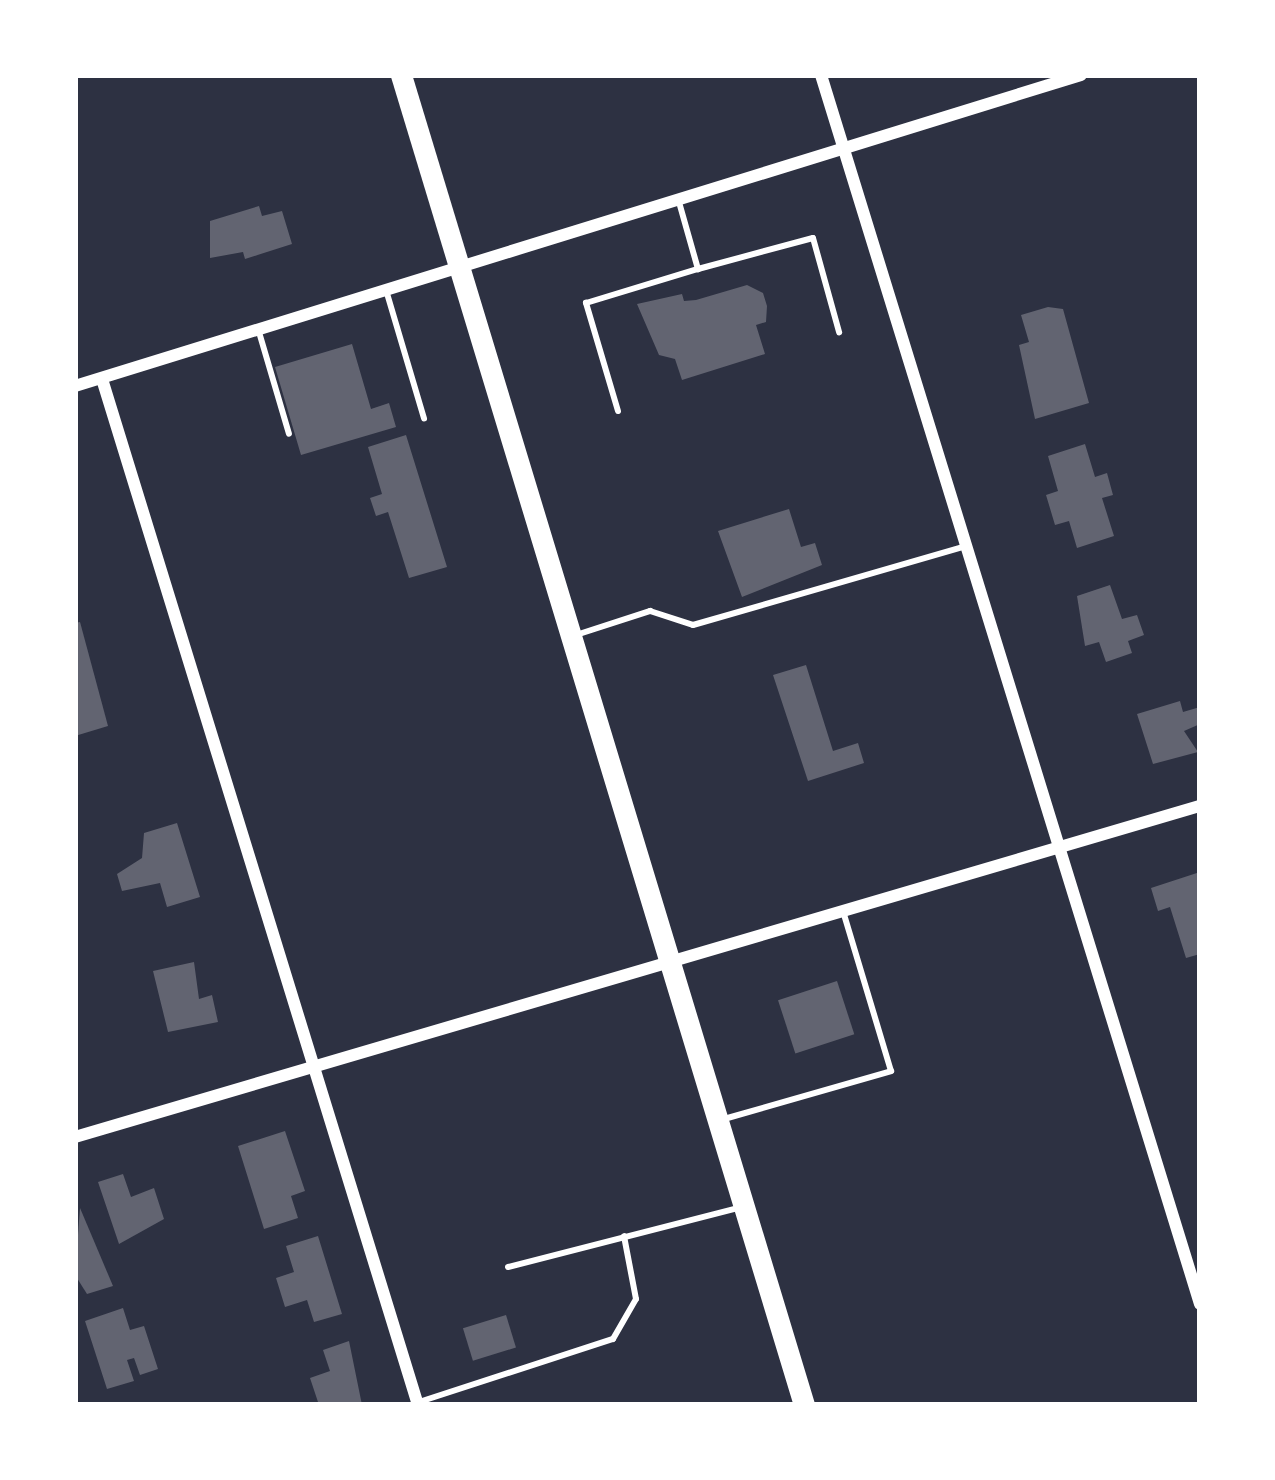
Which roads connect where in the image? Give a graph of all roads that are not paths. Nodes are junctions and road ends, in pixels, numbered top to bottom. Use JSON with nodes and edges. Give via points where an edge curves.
{"nodes":[{"id":1,"x":401,"y":75,"type":"edge"},
{"id":2,"x":820,"y":75,"type":"edge"},
{"id":3,"x":1082,"y":75,"type":"edge"},
{"id":4,"x":844,"y":150,"type":"junction"},
{"id":5,"x":678,"y":199,"type":"junction"},
{"id":6,"x":457,"y":265,"type":"junction"},
{"id":7,"x":698,"y":269,"type":"junction"},
{"id":8,"x":385,"y":287,"type":"junction"},
{"id":9,"x":258,"y":328,"type":"junction"},
{"id":10,"x":839,"y":332,"type":"dead end"},
{"id":11,"x":102,"y":379,"type":"junction"},
{"id":12,"x":75,"y":386,"type":"edge"},
{"id":13,"x":618,"y":411,"type":"dead end"},
{"id":14,"x":424,"y":418,"type":"dead end"},
{"id":15,"x":289,"y":434,"type":"dead end"},
{"id":16,"x":966,"y":546,"type":"junction"},
{"id":17,"x":574,"y":636,"type":"junction"},
{"id":18,"x":1200,"y":806,"type":"edge"},
{"id":19,"x":1059,"y":848,"type":"junction"},
{"id":20,"x":843,"y":911,"type":"junction"},
{"id":21,"x":666,"y":962,"type":"junction"},
{"id":22,"x":312,"y":1070,"type":"junction"},
{"id":23,"x":715,"y":1122,"type":"junction"},
{"id":24,"x":75,"y":1137,"type":"edge"},
{"id":25,"x":741,"y":1207,"type":"junction"},
{"id":26,"x":623,"y":1236,"type":"junction"},
{"id":27,"x":508,"y":1267,"type":"dead end"},
{"id":28,"x":1200,"y":1304,"type":"edge"},
{"id":29,"x":417,"y":1404,"type":"edge"},
{"id":30,"x":805,"y":1405,"type":"edge"}],
"edges":[{"from":1,"to":6,"type":"main road"},
{"from":2,"to":4,"type":"street"},
{"from":3,"to":4,"type":"street"},
{"from":4,"to":5,"type":"street"},
{"from":4,"to":16,"type":"street"},
{"from":5,"to":6,"type":"street"},
{"from":5,"to":7,"type":"lane"},
{"from":6,"to":8,"type":"street"},
{"from":6,"to":17,"type":"main road"},
{"from":7,"to":10,"type":"lane","via":[[813,238]]},
{"from":7,"to":13,"type":"lane","via":[[586,303]]},
{"from":8,"to":9,"type":"street"},
{"from":8,"to":14,"type":"lane"},
{"from":9,"to":11,"type":"street"},
{"from":9,"to":15,"type":"lane"},
{"from":11,"to":12,"type":"street"},
{"from":11,"to":22,"type":"street"},
{"from":16,"to":17,"type":"lane","via":[[693,625],[650,611]]},
{"from":16,"to":19,"type":"street"},
{"from":17,"to":21,"type":"main road"},
{"from":18,"to":19,"type":"street"},
{"from":19,"to":20,"type":"street"},
{"from":19,"to":28,"type":"street"},
{"from":20,"to":21,"type":"street"},
{"from":20,"to":23,"type":"lane","via":[[891,1071]]},
{"from":21,"to":22,"type":"street"},
{"from":21,"to":23,"type":"main road"},
{"from":22,"to":24,"type":"street"},
{"from":22,"to":29,"type":"street"},
{"from":23,"to":25,"type":"main road"},
{"from":25,"to":26,"type":"lane"},
{"from":25,"to":30,"type":"main road"},
{"from":26,"to":27,"type":"lane"},
{"from":26,"to":29,"type":"lane","via":[[636,1299],[613,1339]]}]}
